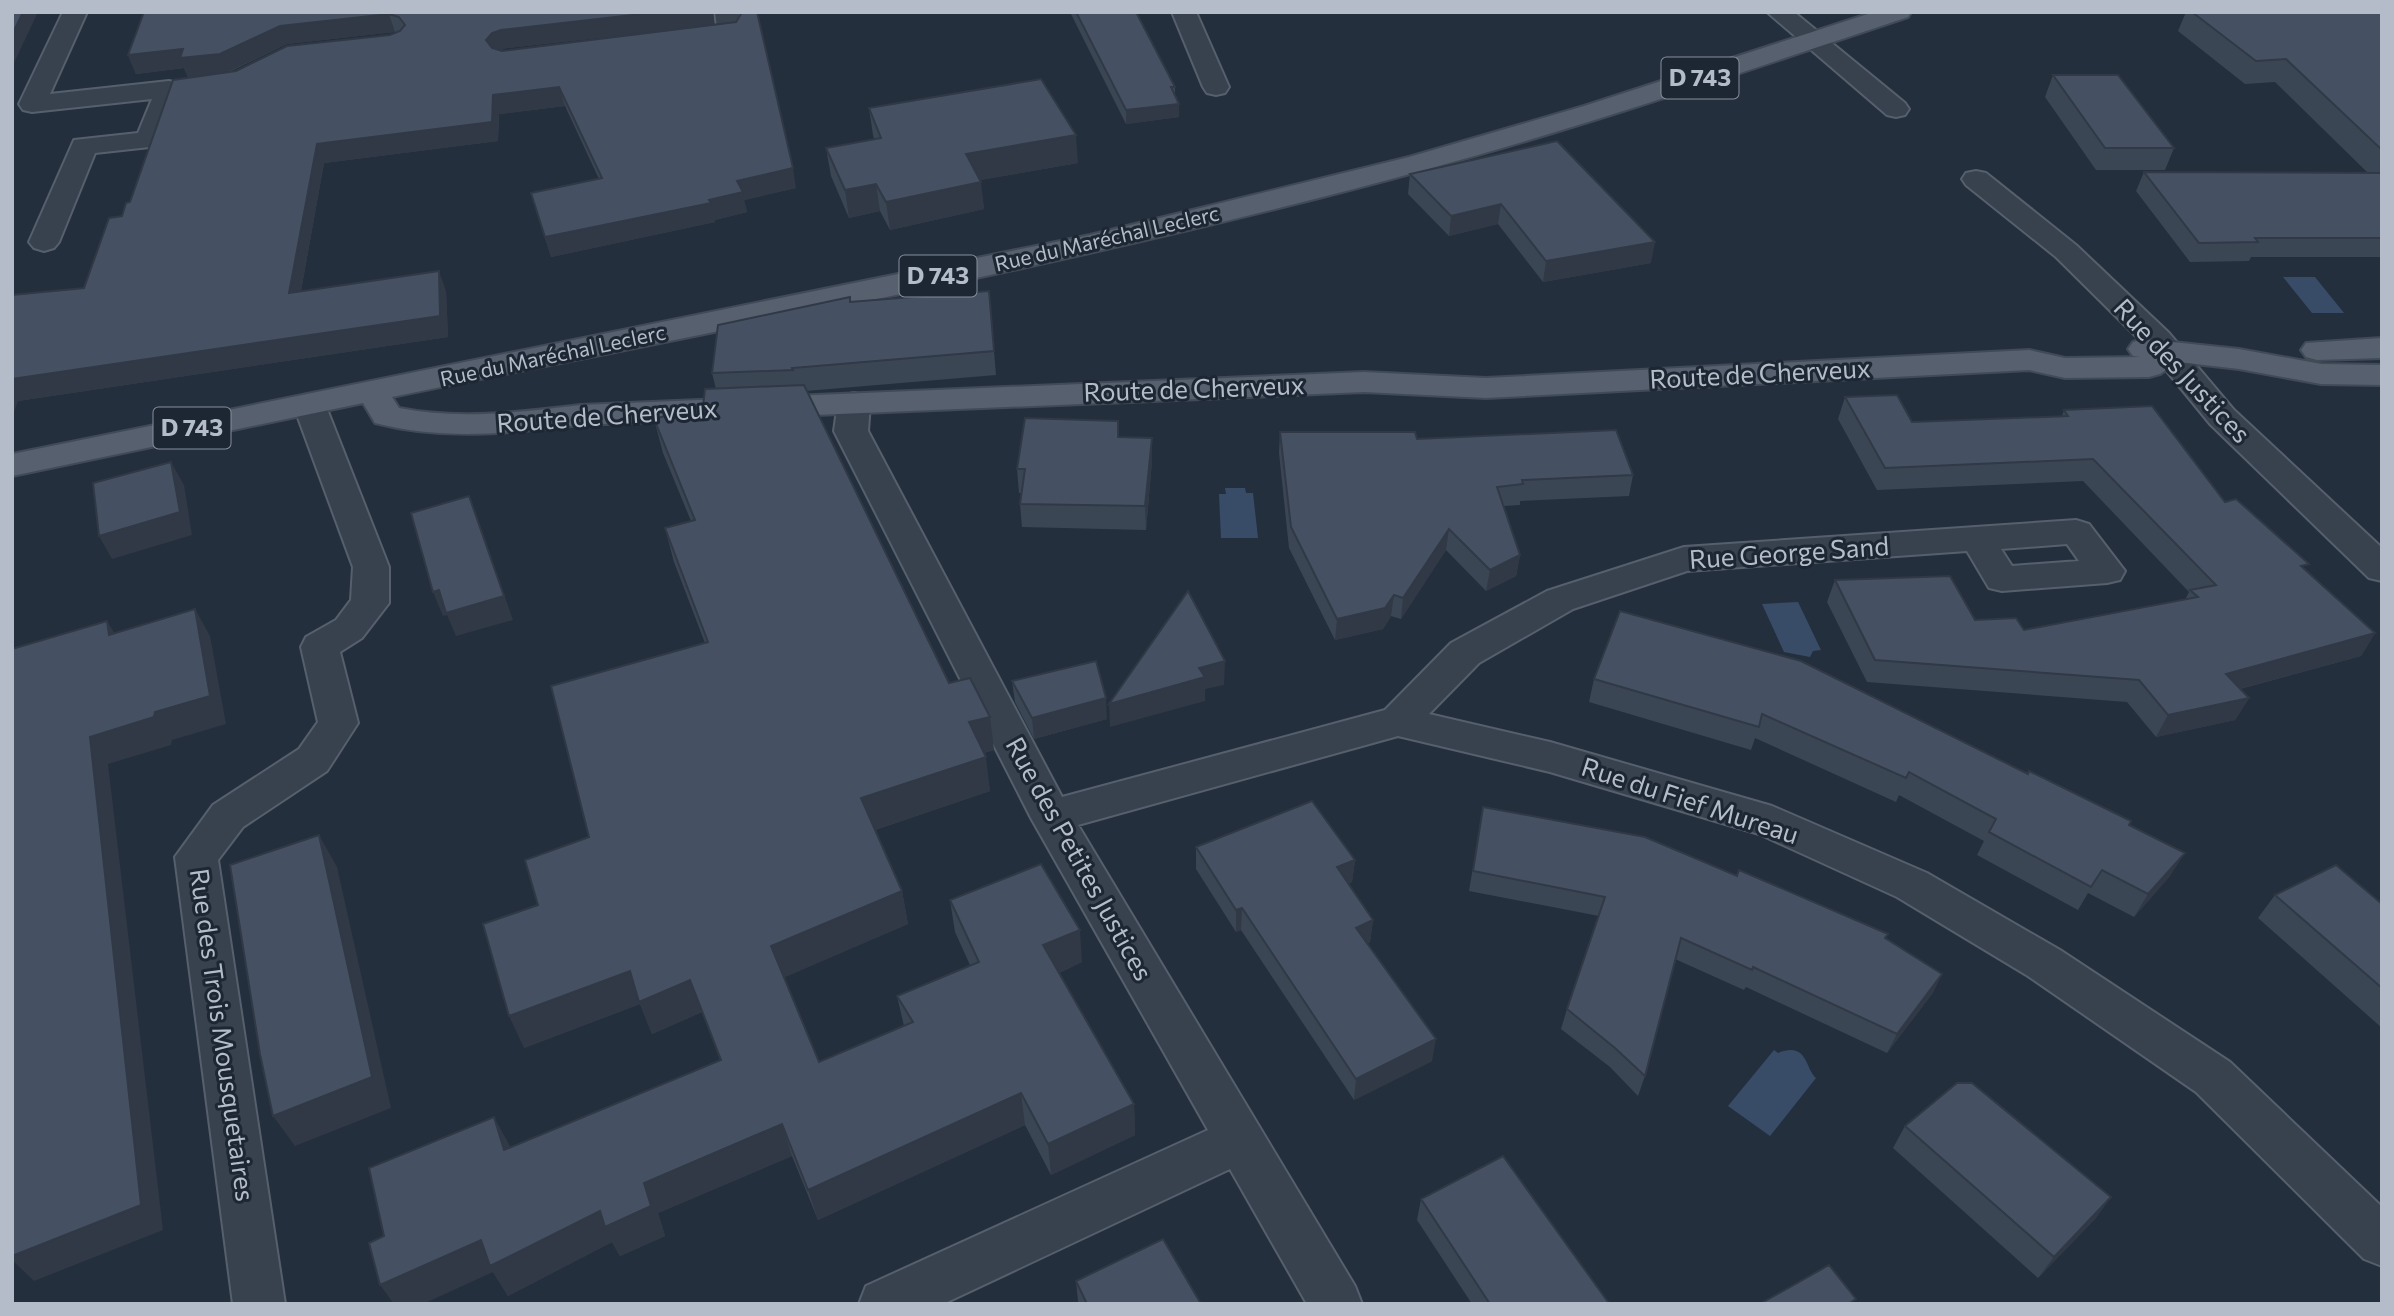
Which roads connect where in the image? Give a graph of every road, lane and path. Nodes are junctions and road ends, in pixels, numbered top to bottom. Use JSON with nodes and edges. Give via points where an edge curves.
{"nodes":[{"id":1,"x":75,"y":12,"type":"edge"},
{"id":2,"x":727,"y":12,"type":"edge"},
{"id":3,"x":1184,"y":12,"type":"edge"},
{"id":4,"x":1779,"y":12,"type":"edge"},
{"id":5,"x":1899,"y":12,"type":"edge"},
{"id":6,"x":664,"y":41,"type":"edge"},
{"id":7,"x":1814,"y":41,"type":"junction"},
{"id":8,"x":1216,"y":87,"type":"dead end"},
{"id":9,"x":1896,"y":108,"type":"dead end"},
{"id":10,"x":1976,"y":179,"type":"dead end"},
{"id":11,"x":44,"y":242,"type":"dead end"},
{"id":12,"x":2382,"y":348,"type":"edge"},
{"id":13,"x":2170,"y":353,"type":"junction"},
{"id":14,"x":2239,"y":359,"type":"junction"},
{"id":15,"x":519,"y":363,"type":"junction"},
{"id":16,"x":2382,"y":375,"type":"edge"},
{"id":17,"x":372,"y":393,"type":"junction"},
{"id":18,"x":854,"y":402,"type":"junction"},
{"id":19,"x":309,"y":404,"type":"junction"},
{"id":20,"x":581,"y":415,"type":"junction"},
{"id":21,"x":12,"y":465,"type":"edge"},
{"id":22,"x":1978,"y":539,"type":"dead end"},
{"id":23,"x":2382,"y":569,"type":"edge"},
{"id":24,"x":1398,"y":721,"type":"junction"},
{"id":25,"x":1052,"y":818,"type":"junction"},
{"id":26,"x":1238,"y":1139,"type":"junction"},
{"id":27,"x":2382,"y":1242,"type":"edge"},
{"id":28,"x":259,"y":1304,"type":"edge"},
{"id":29,"x":885,"y":1304,"type":"edge"},
{"id":30,"x":1336,"y":1304,"type":"edge"}],
"edges":[{"from":1,"to":11,"type":"street","via":[[33,104],[178,88],[149,139],[84,146]]},
{"from":2,"to":6,"type":"street","via":[[730,33]]},
{"from":3,"to":8,"type":"street"},
{"from":4,"to":7,"type":"street"},
{"from":5,"to":7,"type":"main road","name":"Rue du Maréchal Leclerc","number":"D 743"},
{"from":7,"to":9,"type":"street"},
{"from":7,"to":15,"type":"main road","name":"Rue du Maréchal Leclerc","number":"D 743","via":[[1593,112],[1286,197],[1076,247]]},
{"from":10,"to":13,"type":"street","name":"Rue des Justices","via":[[2066,251]]},
{"from":12,"to":14,"type":"main road","name":"Route de Cherveux","via":[[2296,351]]},
{"from":13,"to":14,"type":"main road","name":"Route de Cherveux"},
{"from":13,"to":18,"type":"main road","name":"Route de Cherveux","via":[[2149,367],[2065,368],[2029,360],[1486,388],[1364,382]]},
{"from":13,"to":23,"type":"street","name":"Rue des Justices","via":[[2222,417]]},
{"from":14,"to":16,"type":"main road","name":"Route de Cherveux","via":[[2321,374]]},
{"from":15,"to":17,"type":"main road","name":"Rue du Maréchal Leclerc","number":"D 743"},
{"from":15,"to":20,"type":"main road","via":[[522,386],[546,402]]},
{"from":17,"to":19,"type":"main road","name":"Rue du Maréchal Leclerc","number":"D 743"},
{"from":17,"to":20,"type":"main road","name":"Route de Cherveux","via":[[387,416],[414,423],[457,426]]},
{"from":18,"to":20,"type":"main road","name":"Route de Cherveux"},
{"from":18,"to":25,"type":"street","name":"Rue des Petites Justices","via":[[851,431]]},
{"from":19,"to":21,"type":"main road","name":"Rue du Maréchal Leclerc","number":"D 743"},
{"from":19,"to":28,"type":"street","name":"Rue des Trois Mousquetaires","via":[[371,567],[370,603],[349,629],[320,647],[338,723],[313,760],[228,816],[196,857]]},
{"from":22,"to":24,"type":"street","name":"Rue George Sand","via":[[1684,559],[1560,600],[1465,653]]},
{"from":24,"to":25,"type":"street","name":"Rue du Fief Mureau"},
{"from":24,"to":27,"type":"street","name":"Rue du Fief Mureau","via":[[1550,757],[1772,822],[1912,885],[2044,963],[2213,1077]]},
{"from":25,"to":26,"type":"street","name":"Rue des Petites Justices"},
{"from":26,"to":29,"type":"street"},
{"from":26,"to":30,"type":"street","name":"Rue des Petites Justices"}]}
